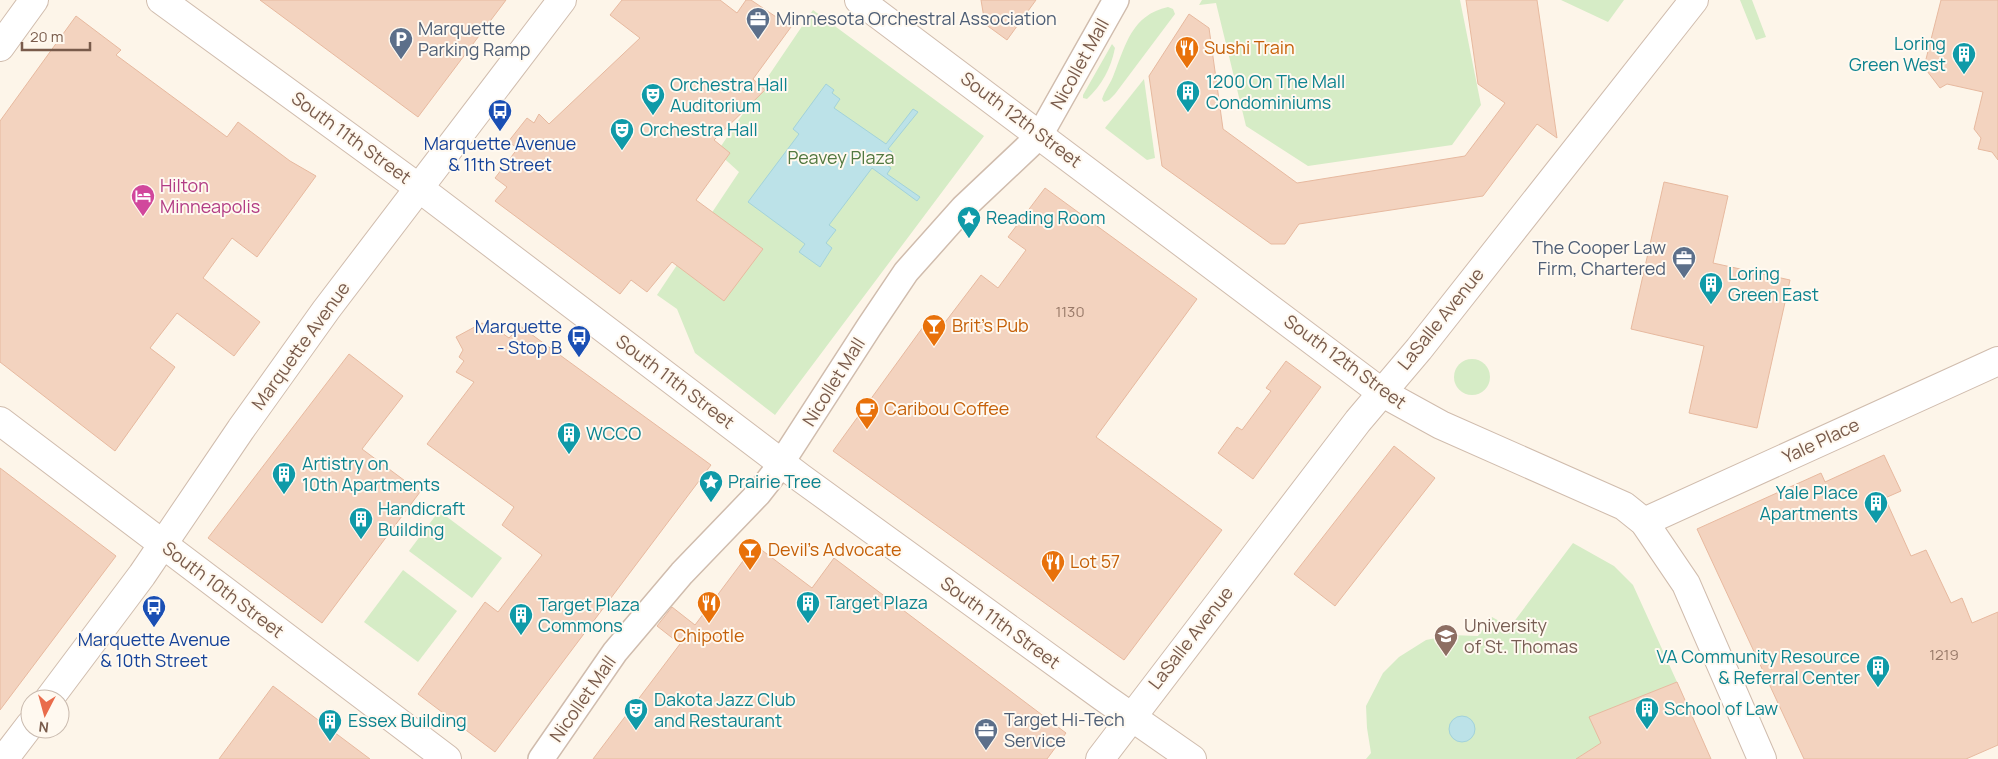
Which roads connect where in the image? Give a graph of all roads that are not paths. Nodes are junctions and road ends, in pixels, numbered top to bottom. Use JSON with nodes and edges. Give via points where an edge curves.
{"nodes":[{"id":1,"x":34,"y":0,"type":"edge"},
{"id":2,"x":161,"y":0,"type":"edge"},
{"id":3,"x":562,"y":0,"type":"edge"},
{"id":4,"x":859,"y":0,"type":"edge"},
{"id":5,"x":1116,"y":0,"type":"edge"},
{"id":6,"x":1694,"y":0,"type":"edge"},
{"id":7,"x":0,"y":47,"type":"edge"},
{"id":8,"x":1039,"y":134,"type":"junction"},
{"id":9,"x":419,"y":188,"type":"junction"},
{"id":10,"x":1998,"y":360,"type":"edge"},
{"id":11,"x":1381,"y":392,"type":"junction"},
{"id":12,"x":0,"y":421,"type":"edge"},
{"id":13,"x":781,"y":463,"type":"junction"},
{"id":14,"x":1644,"y":522,"type":"junction"},
{"id":15,"x":164,"y":544,"type":"junction"},
{"id":16,"x":56,"y":689,"type":"edge"},
{"id":17,"x":1131,"y":716,"type":"junction"},
{"id":18,"x":20,"y":738,"type":"edge"},
{"id":19,"x":4,"y":759,"type":"edge"},
{"id":20,"x":447,"y":759,"type":"edge"},
{"id":21,"x":541,"y":759,"type":"edge"},
{"id":22,"x":1100,"y":759,"type":"edge"},
{"id":23,"x":1192,"y":759,"type":"edge"},
{"id":24,"x":1762,"y":759,"type":"edge"}],
"edges":[{"from":1,"to":7,"type":"street"},
{"from":2,"to":9,"type":"street","name":"South 11th Street"},
{"from":3,"to":9,"type":"street","name":"Marquette Avenue"},
{"from":4,"to":8,"type":"street","name":"South 12th Street"},
{"from":5,"to":8,"type":"street","name":"Nicollet Mall"},
{"from":6,"to":11,"type":"street","name":"LaSalle Avenue","via":[[1419,349]]},
{"from":8,"to":11,"type":"street","name":"South 12th Street"},
{"from":8,"to":13,"type":"street","name":"Nicollet Mall","via":[[963,208],[906,272]]},
{"from":9,"to":13,"type":"street","name":"South 11th Street"},
{"from":9,"to":15,"type":"street","name":"Marquette Avenue","via":[[283,370]]},
{"from":10,"to":14,"type":"street","name":"Yale Place"},
{"from":11,"to":14,"type":"street","name":"South 12th Street","via":[[1440,424],[1624,506]]},
{"from":11,"to":17,"type":"street","name":"LaSalle Avenue"},
{"from":12,"to":15,"type":"street","name":"South 10th Street"},
{"from":13,"to":17,"type":"street","name":"South 11th Street"},
{"from":13,"to":21,"type":"street","name":"Nicollet Mall","via":[[758,494],[682,573],[615,652]]},
{"from":14,"to":24,"type":"street","name":"South 12th Street","via":[[1686,584]]},
{"from":15,"to":16,"type":"street","name":"Marquette Avenue"},
{"from":15,"to":20,"type":"street","name":"South 10th Street"},
{"from":17,"to":22,"type":"street","name":"LaSalle Avenue"},
{"from":17,"to":23,"type":"street","name":"South 11th Street"},
{"from":18,"to":19,"type":"street"}]}
